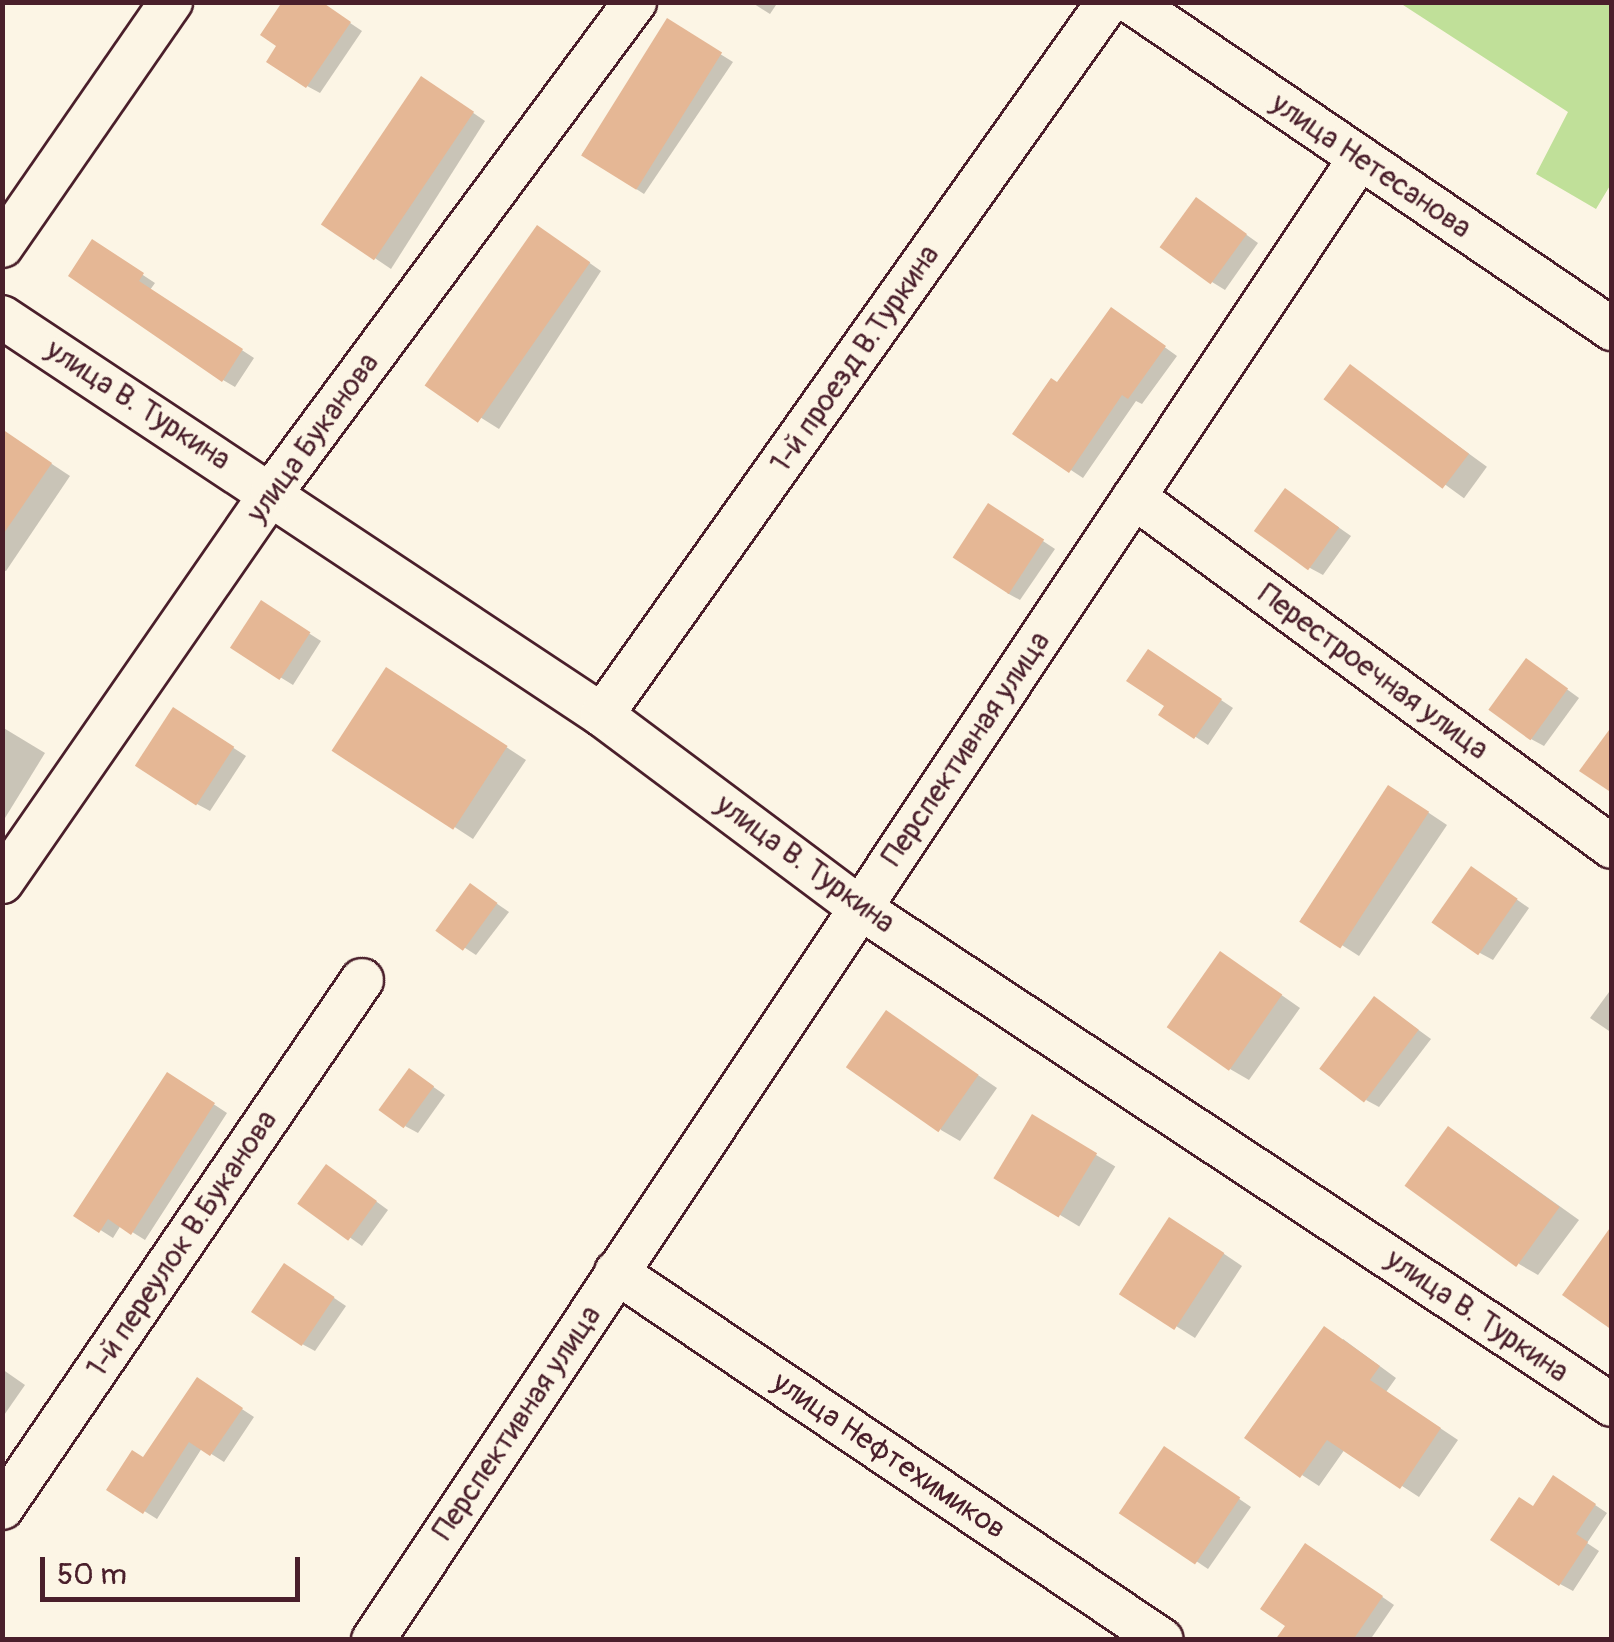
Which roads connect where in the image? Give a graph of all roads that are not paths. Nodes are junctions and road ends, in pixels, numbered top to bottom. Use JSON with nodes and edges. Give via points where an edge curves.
{"nodes":[{"id":1,"x":171,"y":2,"type":"edge"},
{"id":2,"x":635,"y":2,"type":"edge"},
{"id":3,"x":1108,"y":2,"type":"edge"},
{"id":4,"x":1130,"y":2,"type":"edge"},
{"id":5,"x":1360,"y":158,"type":"junction"},
{"id":6,"x":2,"y":246,"type":"edge"},
{"id":7,"x":2,"y":316,"type":"edge"},
{"id":8,"x":1612,"y":328,"type":"edge"},
{"id":9,"x":272,"y":492,"type":"junction"},
{"id":10,"x":1134,"y":497,"type":"junction"},
{"id":11,"x":602,"y":714,"type":"junction"},
{"id":12,"x":1612,"y":847,"type":"edge"},
{"id":13,"x":2,"y":882,"type":"edge"},
{"id":14,"x":860,"y":908,"type":"junction"},
{"id":15,"x":362,"y":980,"type":"dead end"},
{"id":16,"x":616,"y":1272,"type":"junction"},
{"id":17,"x":1612,"y":1405,"type":"edge"},
{"id":18,"x":2,"y":1508,"type":"edge"},
{"id":19,"x":373,"y":1640,"type":"edge"},
{"id":20,"x":1162,"y":1640,"type":"edge"}],
"edges":[{"from":1,"to":6,"type":"street"},
{"from":2,"to":9,"type":"street","name":"улица Буканова"},
{"from":3,"to":11,"type":"street","name":"1-й проезд В.Туркина"},
{"from":4,"to":5,"type":"street","name":"улица Нетесанова"},
{"from":5,"to":8,"type":"street","name":"улица Нетесанова"},
{"from":5,"to":10,"type":"street","name":"Перспективная улица"},
{"from":7,"to":9,"type":"street","name":"улица В. Туркина"},
{"from":9,"to":11,"type":"street","name":"улица В. Туркина"},
{"from":9,"to":13,"type":"street","name":"улица Буканова"},
{"from":10,"to":12,"type":"street","name":"Перестроечная улица"},
{"from":10,"to":14,"type":"street","name":"Перспективная улица"},
{"from":11,"to":14,"type":"street","name":"улица В. Туркина"},
{"from":14,"to":16,"type":"street","name":"Перспективная улица"},
{"from":14,"to":17,"type":"street","name":"улица В. Туркина"},
{"from":15,"to":18,"type":"street","name":"1-й переулок В.Буканова"},
{"from":16,"to":19,"type":"street","name":"Перспективная улица"},
{"from":16,"to":20,"type":"street","name":"улица Нефтехимиков"}]}
